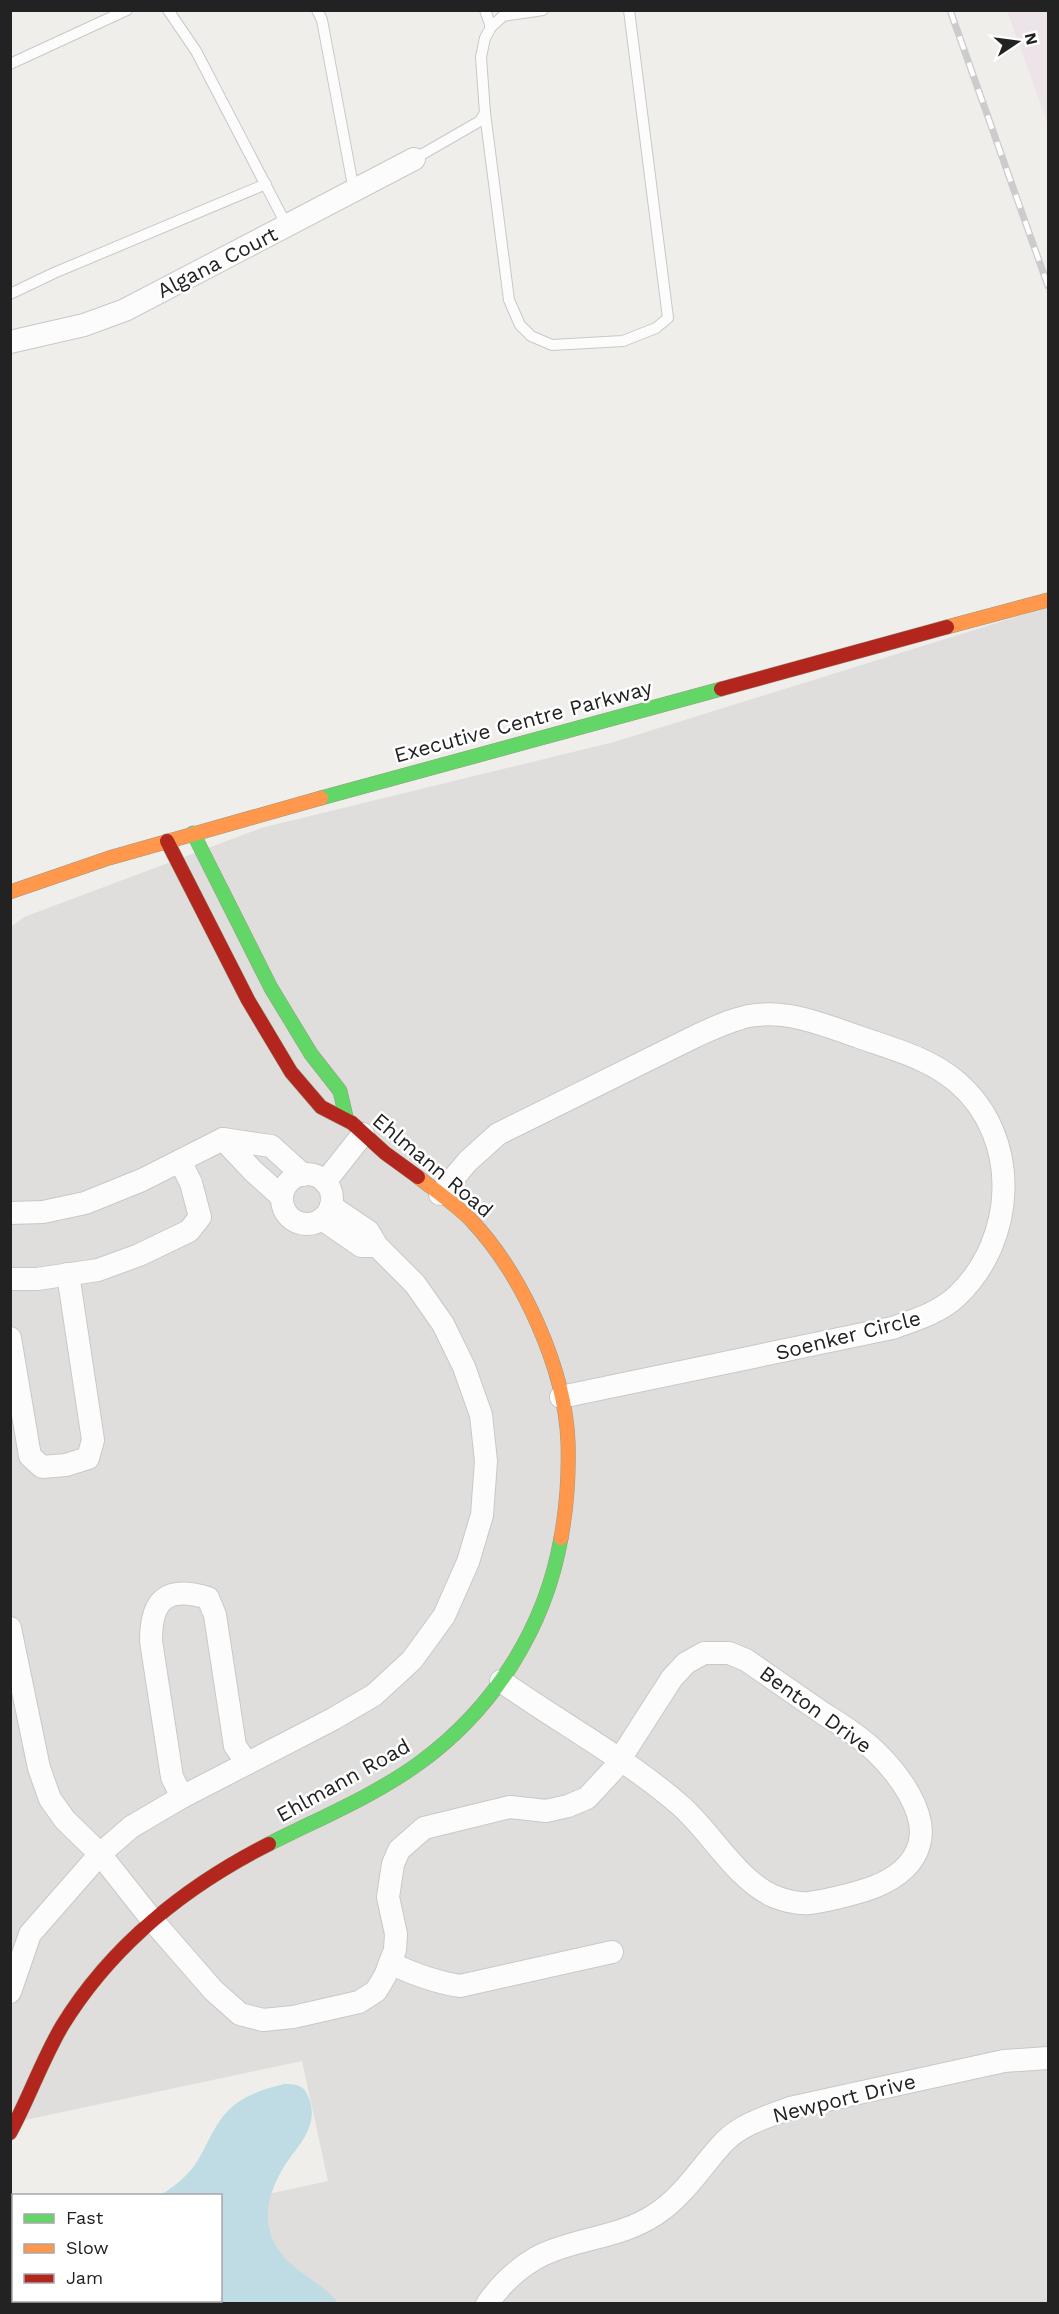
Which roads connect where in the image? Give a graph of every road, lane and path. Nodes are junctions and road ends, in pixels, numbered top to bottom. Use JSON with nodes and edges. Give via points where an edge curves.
{"nodes":[{"id":1,"x":128,"y":10,"type":"edge"},
{"id":2,"x":168,"y":10,"type":"edge"},
{"id":3,"x":317,"y":10,"type":"edge"},
{"id":4,"x":485,"y":10,"type":"edge"},
{"id":5,"x":543,"y":10,"type":"edge"},
{"id":6,"x":629,"y":10,"type":"edge"},
{"id":7,"x":491,"y":27,"type":"junction"},
{"id":8,"x":10,"y":64,"type":"edge"},
{"id":9,"x":484,"y":113,"type":"junction"},
{"id":10,"x":414,"y":159,"type":"joint"},
{"id":11,"x":266,"y":184,"type":"junction"},
{"id":12,"x":354,"y":191,"type":"junction"},
{"id":13,"x":287,"y":226,"type":"junction"},
{"id":14,"x":10,"y":294,"type":"edge"},
{"id":15,"x":10,"y":342,"type":"edge"},
{"id":16,"x":1048,"y":600,"type":"edge"},
{"id":17,"x":193,"y":833,"type":"junction"},
{"id":18,"x":167,"y":841,"type":"junction"},
{"id":19,"x":10,"y":892,"type":"edge"},
{"id":20,"x":345,"y":1117,"type":"junction"},
{"id":21,"x":363,"y":1134,"type":"junction"},
{"id":22,"x":223,"y":1139,"type":"junction"},
{"id":23,"x":180,"y":1161,"type":"junction"},
{"id":24,"x":325,"y":1182,"type":"junction"},
{"id":25,"x":291,"y":1185,"type":"junction"},
{"id":26,"x":440,"y":1194,"type":"junction"},
{"id":27,"x":326,"y":1212,"type":"junction"},
{"id":28,"x":10,"y":1213,"type":"edge"},
{"id":29,"x":68,"y":1274,"type":"junction"},
{"id":30,"x":10,"y":1279,"type":"edge"},
{"id":31,"x":10,"y":1338,"type":"edge"},
{"id":32,"x":561,"y":1397,"type":"junction"},
{"id":33,"x":10,"y":1628,"type":"edge"},
{"id":34,"x":501,"y":1681,"type":"junction"},
{"id":35,"x":619,"y":1760,"type":"junction"},
{"id":36,"x":247,"y":1763,"type":"junction"},
{"id":37,"x":182,"y":1797,"type":"junction"},
{"id":38,"x":100,"y":1854,"type":"junction"},
{"id":39,"x":153,"y":1921,"type":"junction"},
{"id":40,"x":612,"y":1952,"type":"dead end"},
{"id":41,"x":390,"y":1963,"type":"junction"},
{"id":42,"x":10,"y":1992,"type":"edge"},
{"id":43,"x":1048,"y":2058,"type":"edge"},
{"id":44,"x":10,"y":2133,"type":"edge"},
{"id":45,"x":487,"y":2304,"type":"edge"}],
"edges":[{"from":1,"to":8,"type":"lane"},
{"from":2,"to":11,"type":"lane","via":[[196,51]]},
{"from":3,"to":12,"type":"lane"},
{"from":4,"to":7,"type":"lane"},
{"from":5,"to":7,"type":"lane","via":[[503,16]]},
{"from":6,"to":9,"type":"lane","via":[[668,318],[656,328],[623,341],[552,345],[531,336],[520,325],[509,300]]},
{"from":7,"to":9,"type":"lane","via":[[481,57]]},
{"from":9,"to":10,"type":"lane","via":[[480,121]]},
{"from":10,"to":12,"type":"street","name":"Algana Court"},
{"from":11,"to":13,"type":"lane"},
{"from":11,"to":14,"type":"lane"},
{"from":12,"to":13,"type":"street","name":"Algana Court"},
{"from":13,"to":15,"type":"street","name":"Algana Court","via":[[125,310],[84,325]]},
{"from":16,"to":17,"type":"street","name":"Executive Centre Parkway"},
{"from":17,"to":18,"type":"street","name":"Executive Centre Parkway"},
{"from":17,"to":20,"type":"street","name":"Ehlmann Road","via":[[276,998],[340,1091]]},
{"from":18,"to":19,"type":"street","name":"Executive Centre Parkway"},
{"from":18,"to":20,"type":"street","name":"Ehlmann Road","via":[[279,1055],[322,1110]]},
{"from":20,"to":21,"type":"street","name":"Ehlmann Road"},
{"from":21,"to":24,"type":"street"},
{"from":21,"to":26,"type":"street","name":"Ehlmann Road"},
{"from":22,"to":23,"type":"street"},
{"from":22,"to":25,"type":"street","via":[[253,1171]]},
{"from":22,"to":25,"type":"street","via":[[271,1146]]},
{"from":23,"to":28,"type":"street","via":[[85,1203],[43,1212]]},
{"from":23,"to":29,"type":"street","via":[[200,1217],[189,1231],[119,1263]]},
{"from":24,"to":25,"type":"street","via":[[318,1177]]},
{"from":24,"to":27,"type":"street","via":[[332,1197]]},
{"from":25,"to":27,"type":"street","via":[[286,1212],[298,1223],[307,1224]]},
{"from":26,"to":32,"type":"street","name":"Ehlmann Road","via":[[491,1244],[517,1285],[537,1322]]},
{"from":26,"to":32,"type":"street","name":"Soenker Circle","via":[[498,1134],[694,1037],[749,1016],[778,1014],[810,1020],[914,1056],[958,1083],[981,1110],[994,1134],[1002,1166],[1001,1220],[990,1252],[955,1298],[928,1316],[892,1328]]},
{"from":27,"to":36,"type":"street","via":[[368,1231],[377,1246],[415,1284],[443,1324],[481,1415],[486,1461],[482,1515],[468,1562],[444,1616],[412,1660],[374,1695]]},
{"from":29,"to":30,"type":"street"},
{"from":29,"to":31,"type":"street","via":[[93,1440],[88,1458],[42,1467],[30,1456]]},
{"from":32,"to":34,"type":"street","name":"Ehlmann Road","via":[[569,1482],[564,1538],[537,1621],[520,1656]]},
{"from":33,"to":38,"type":"street","name":"Benton Drive","via":[[41,1778],[65,1820]]},
{"from":34,"to":35,"type":"street","name":"Benton Drive"},
{"from":34,"to":39,"type":"street","name":"Ehlmann Road","via":[[474,1714],[421,1762],[390,1782],[236,1860],[195,1886]]},
{"from":35,"to":35,"type":"street","name":"Benton Drive","via":[[679,1804],[758,1887],[789,1901],[808,1903],[890,1880],[911,1862],[922,1838],[914,1802],[876,1751],[746,1660],[729,1653],[704,1653],[686,1664],[672,1678]]},
{"from":35,"to":41,"type":"street","name":"Benton Drive","via":[[599,1788],[568,1806],[546,1811],[510,1807],[424,1828],[411,1839],[399,1850],[389,1879],[388,1897],[396,1934]]},
{"from":36,"to":37,"type":"street"},
{"from":36,"to":37,"type":"street","via":[[235,1746],[215,1615],[208,1598],[192,1593],[172,1595],[158,1604],[151,1621],[151,1641],[172,1778]]},
{"from":37,"to":38,"type":"street","via":[[131,1827]]},
{"from":38,"to":39,"type":"street","name":"Benton Drive"},
{"from":38,"to":42,"type":"street","via":[[30,1934]]},
{"from":39,"to":41,"type":"street","name":"Benton Drive","via":[[213,1990],[240,2014],[263,2020],[359,2002],[376,1990]]},
{"from":39,"to":44,"type":"street","name":"Ehlmann Road","via":[[109,1963],[80,1999],[52,2045]]},
{"from":40,"to":41,"type":"street","via":[[459,1986],[415,1975]]},
{"from":43,"to":45,"type":"street","name":"Newport Drive","via":[[1004,2061],[790,2109],[758,2120],[727,2139],[658,2213],[633,2228],[552,2250],[522,2267]]}]}
